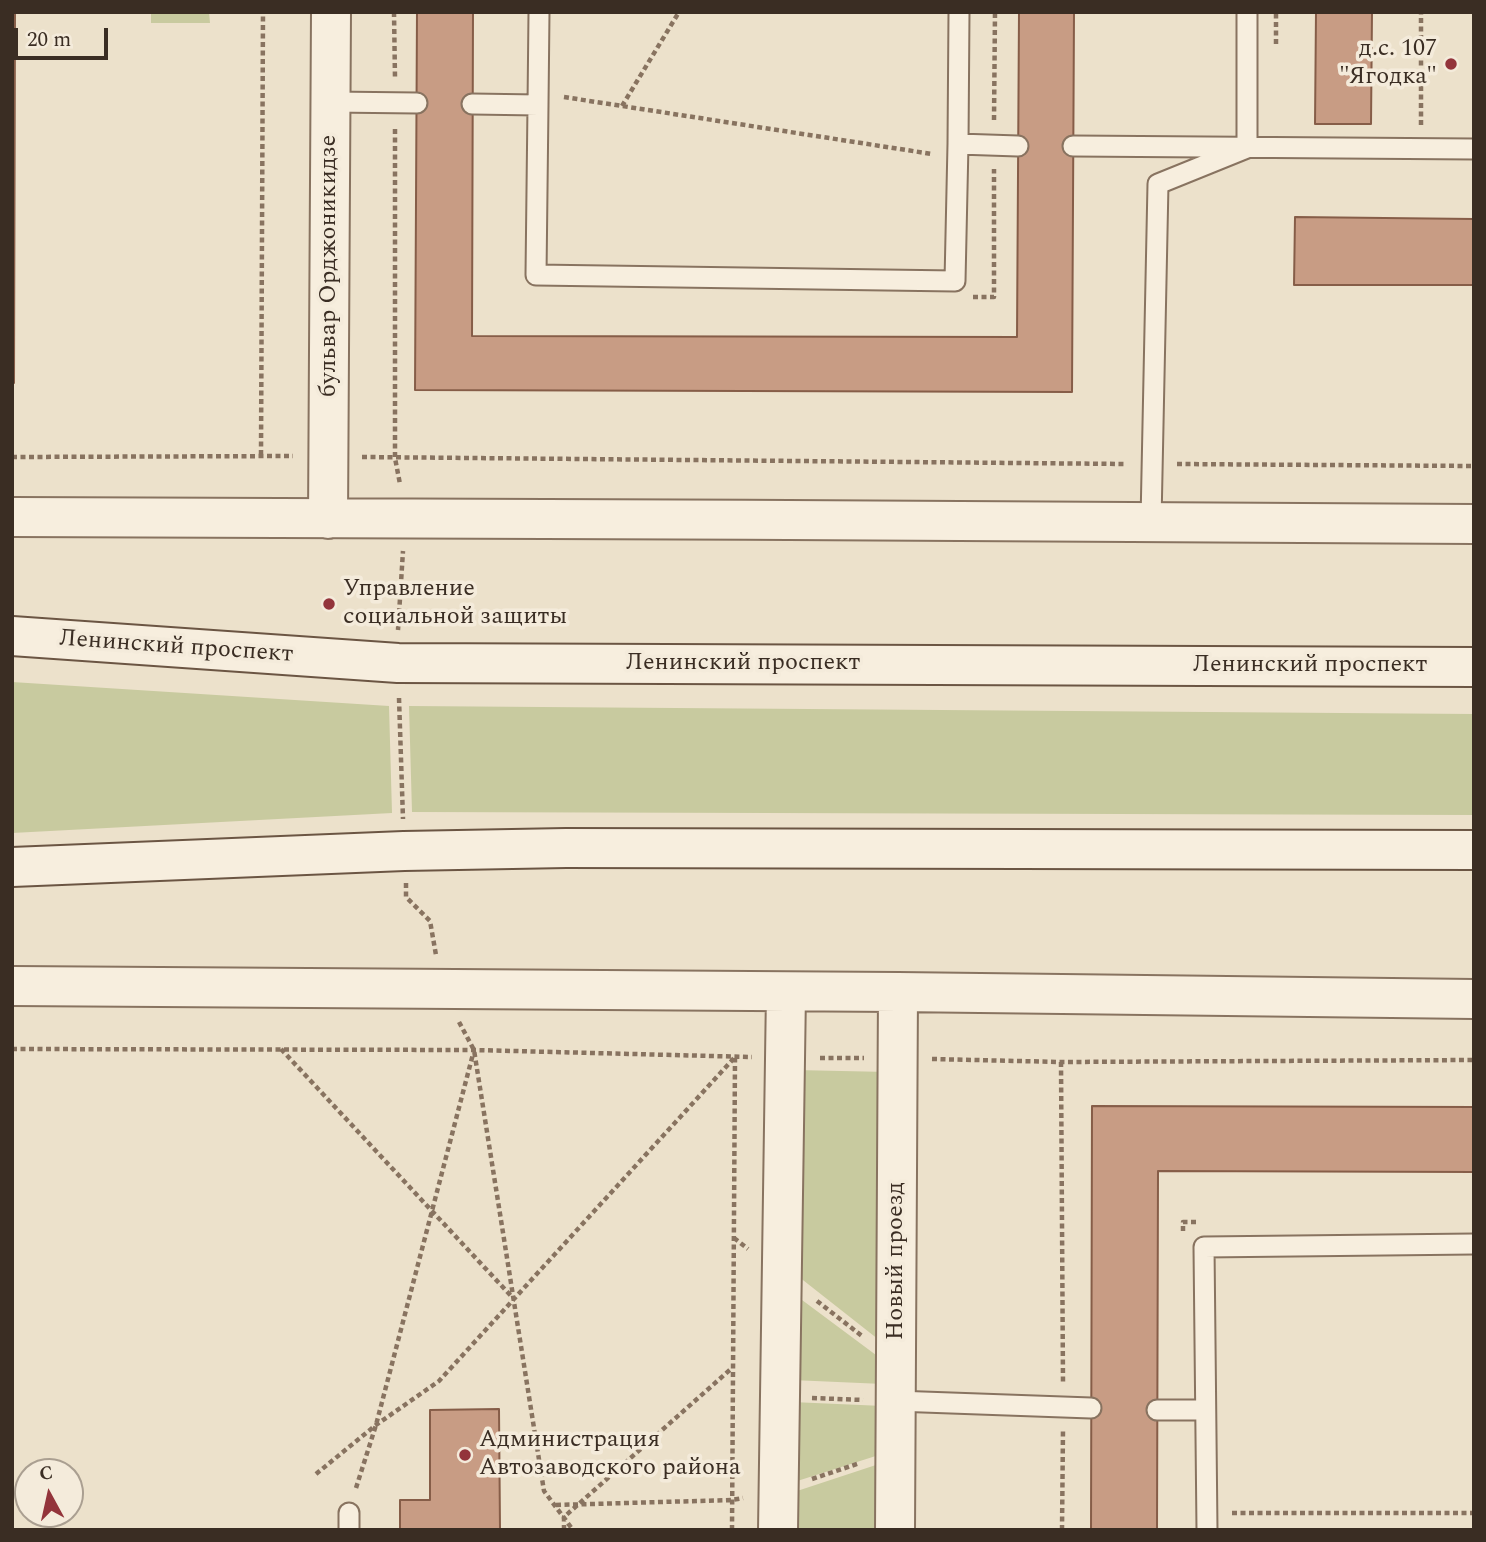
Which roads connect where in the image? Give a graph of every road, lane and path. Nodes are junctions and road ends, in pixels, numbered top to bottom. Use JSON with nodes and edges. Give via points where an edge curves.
{"nodes":[{"id":1,"x":263,"y":12,"type":"edge"},
{"id":2,"x":331,"y":12,"type":"edge"},
{"id":3,"x":394,"y":12,"type":"edge"},
{"id":4,"x":539,"y":12,"type":"edge"},
{"id":5,"x":679,"y":12,"type":"edge"},
{"id":6,"x":959,"y":12,"type":"edge"},
{"id":7,"x":995,"y":12,"type":"edge"},
{"id":8,"x":1247,"y":12,"type":"edge"},
{"id":9,"x":1276,"y":12,"type":"edge"},
{"id":10,"x":1421,"y":12,"type":"edge"},
{"id":11,"x":1275,"y":50,"type":"dead end"},
{"id":12,"x":538,"y":99,"type":"junction"},
{"id":13,"x":331,"y":102,"type":"junction"},
{"id":14,"x":394,"y":103,"type":"junction"},
{"id":15,"x":416,"y":103,"type":"dead end"},
{"id":16,"x":472,"y":104,"type":"dead end"},
{"id":17,"x":622,"y":106,"type":"junction"},
{"id":18,"x":994,"y":145,"type":"junction"},
{"id":19,"x":1018,"y":146,"type":"dead end"},
{"id":20,"x":1073,"y":146,"type":"dead end"},
{"id":21,"x":1247,"y":148,"type":"junction"},
{"id":22,"x":1421,"y":148,"type":"junction"},
{"id":23,"x":1474,"y":149,"type":"edge"},
{"id":24,"x":958,"y":151,"type":"junction"},
{"id":25,"x":967,"y":297,"type":"dead end"},
{"id":26,"x":261,"y":455,"type":"junction"},
{"id":27,"x":12,"y":457,"type":"edge"},
{"id":28,"x":329,"y":457,"type":"junction"},
{"id":29,"x":395,"y":458,"type":"junction"},
{"id":30,"x":1152,"y":464,"type":"junction"},
{"id":31,"x":1474,"y":466,"type":"edge"},
{"id":32,"x":12,"y":517,"type":"edge"},
{"id":33,"x":328,"y":519,"type":"junction"},
{"id":34,"x":1151,"y":521,"type":"junction"},
{"id":35,"x":1474,"y":524,"type":"edge"},
{"id":36,"x":12,"y":636,"type":"edge"},
{"id":37,"x":398,"y":663,"type":"junction"},
{"id":38,"x":1474,"y":667,"type":"edge"},
{"id":39,"x":1474,"y":849,"type":"edge"},
{"id":40,"x":12,"y":867,"type":"edge"},
{"id":41,"x":405,"y":868,"type":"junction"},
{"id":42,"x":12,"y":986,"type":"edge"},
{"id":43,"x":786,"y":992,"type":"junction"},
{"id":44,"x":898,"y":992,"type":"junction"},
{"id":45,"x":1474,"y":999,"type":"edge"},
{"id":46,"x":12,"y":1049,"type":"edge"},
{"id":47,"x":281,"y":1049,"type":"junction"},
{"id":48,"x":474,"y":1050,"type":"junction"},
{"id":49,"x":735,"y":1056,"type":"junction"},
{"id":50,"x":785,"y":1058,"type":"junction"},
{"id":51,"x":898,"y":1059,"type":"junction"},
{"id":52,"x":1474,"y":1060,"type":"edge"},
{"id":53,"x":1061,"y":1062,"type":"junction"},
{"id":54,"x":432,"y":1211,"type":"junction"},
{"id":55,"x":1197,"y":1222,"type":"dead end"},
{"id":56,"x":1183,"y":1235,"type":"dead end"},
{"id":57,"x":1474,"y":1244,"type":"edge"},
{"id":58,"x":513,"y":1298,"type":"junction"},
{"id":59,"x":732,"y":1368,"type":"junction"},
{"id":60,"x":895,"y":1401,"type":"junction"},
{"id":61,"x":1063,"y":1407,"type":"junction"},
{"id":62,"x":1091,"y":1408,"type":"dead end"},
{"id":63,"x":1157,"y":1410,"type":"dead end"},
{"id":64,"x":1205,"y":1410,"type":"junction"},
{"id":65,"x":376,"y":1425,"type":"junction"},
{"id":66,"x":316,"y":1474,"type":"dead end"},
{"id":67,"x":1474,"y":1513,"type":"edge"},
{"id":68,"x":564,"y":1517,"type":"junction"},
{"id":69,"x":349,"y":1521,"type":"edge"},
{"id":70,"x":1207,"y":1521,"type":"edge"},
{"id":71,"x":564,"y":1530,"type":"edge"},
{"id":72,"x":573,"y":1530,"type":"edge"},
{"id":73,"x":732,"y":1530,"type":"edge"},
{"id":74,"x":778,"y":1530,"type":"edge"},
{"id":75,"x":895,"y":1530,"type":"edge"},
{"id":76,"x":1062,"y":1530,"type":"edge"}],
"edges":[{"from":1,"to":26,"type":"path"},
{"from":2,"to":13,"type":"street","name":"бульвар Орджоникидзе"},
{"from":3,"to":14,"type":"path"},
{"from":4,"to":12,"type":"lane"},
{"from":5,"to":17,"type":"path"},
{"from":6,"to":24,"type":"lane"},
{"from":7,"to":18,"type":"path"},
{"from":8,"to":21,"type":"lane"},
{"from":9,"to":11,"type":"path"},
{"from":10,"to":22,"type":"path"},
{"from":12,"to":16,"type":"lane"},
{"from":12,"to":17,"type":"path"},
{"from":12,"to":24,"type":"lane","via":[[536,275],[956,281]]},
{"from":13,"to":14,"type":"lane"},
{"from":13,"to":28,"type":"street","name":"бульвар Орджоникидзе"},
{"from":14,"to":15,"type":"lane"},
{"from":14,"to":29,"type":"path"},
{"from":17,"to":24,"type":"path"},
{"from":18,"to":19,"type":"lane"},
{"from":18,"to":24,"type":"lane"},
{"from":18,"to":25,"type":"path","via":[[994,297]]},
{"from":20,"to":21,"type":"lane"},
{"from":21,"to":22,"type":"lane"},
{"from":21,"to":30,"type":"lane","via":[[1158,184]]},
{"from":22,"to":23,"type":"lane"},
{"from":26,"to":27,"type":"path"},
{"from":26,"to":28,"type":"path"},
{"from":28,"to":29,"type":"path"},
{"from":28,"to":33,"type":"street","name":"бульвар Орджоникидзе"},
{"from":29,"to":30,"type":"path"},
{"from":30,"to":31,"type":"path"},
{"from":30,"to":34,"type":"lane"},
{"from":32,"to":33,"type":"street"},
{"from":33,"to":34,"type":"street"},
{"from":34,"to":35,"type":"street"},
{"from":36,"to":37,"type":"street","name":"Ленинский проспект"},
{"from":37,"to":38,"type":"street","name":"Ленинский проспект"},
{"from":37,"to":41,"type":"path"},
{"from":39,"to":41,"type":"street","via":[[566,848]]},
{"from":40,"to":41,"type":"street"},
{"from":42,"to":43,"type":"street"},
{"from":43,"to":44,"type":"street"},
{"from":43,"to":50,"type":"street"},
{"from":44,"to":45,"type":"street"},
{"from":44,"to":51,"type":"street","name":"Новый проезд"},
{"from":46,"to":47,"type":"path"},
{"from":47,"to":48,"type":"path"},
{"from":47,"to":54,"type":"path"},
{"from":48,"to":49,"type":"path"},
{"from":48,"to":54,"type":"path"},
{"from":48,"to":58,"type":"path"},
{"from":49,"to":50,"type":"path"},
{"from":49,"to":58,"type":"path"},
{"from":49,"to":59,"type":"path"},
{"from":50,"to":51,"type":"path"},
{"from":50,"to":74,"type":"street"},
{"from":51,"to":53,"type":"path"},
{"from":51,"to":60,"type":"street","name":"Новый проезд"},
{"from":52,"to":53,"type":"path"},
{"from":53,"to":61,"type":"path"},
{"from":54,"to":58,"type":"path"},
{"from":54,"to":65,"type":"path"},
{"from":55,"to":56,"type":"path","via":[[1183,1222]]},
{"from":57,"to":64,"type":"lane","via":[[1204,1247]]},
{"from":58,"to":65,"type":"path","via":[[439,1381]]},
{"from":58,"to":68,"type":"path","via":[[544,1491]]},
{"from":59,"to":68,"type":"path"},
{"from":59,"to":73,"type":"path"},
{"from":60,"to":61,"type":"lane"},
{"from":60,"to":75,"type":"street","name":"Новый проезд"},
{"from":61,"to":62,"type":"lane"},
{"from":61,"to":76,"type":"path"},
{"from":63,"to":64,"type":"lane"},
{"from":64,"to":70,"type":"lane"},
{"from":65,"to":66,"type":"path"},
{"from":65,"to":69,"type":"path"},
{"from":67,"to":70,"type":"path"},
{"from":68,"to":71,"type":"path"},
{"from":68,"to":72,"type":"path"}]}
